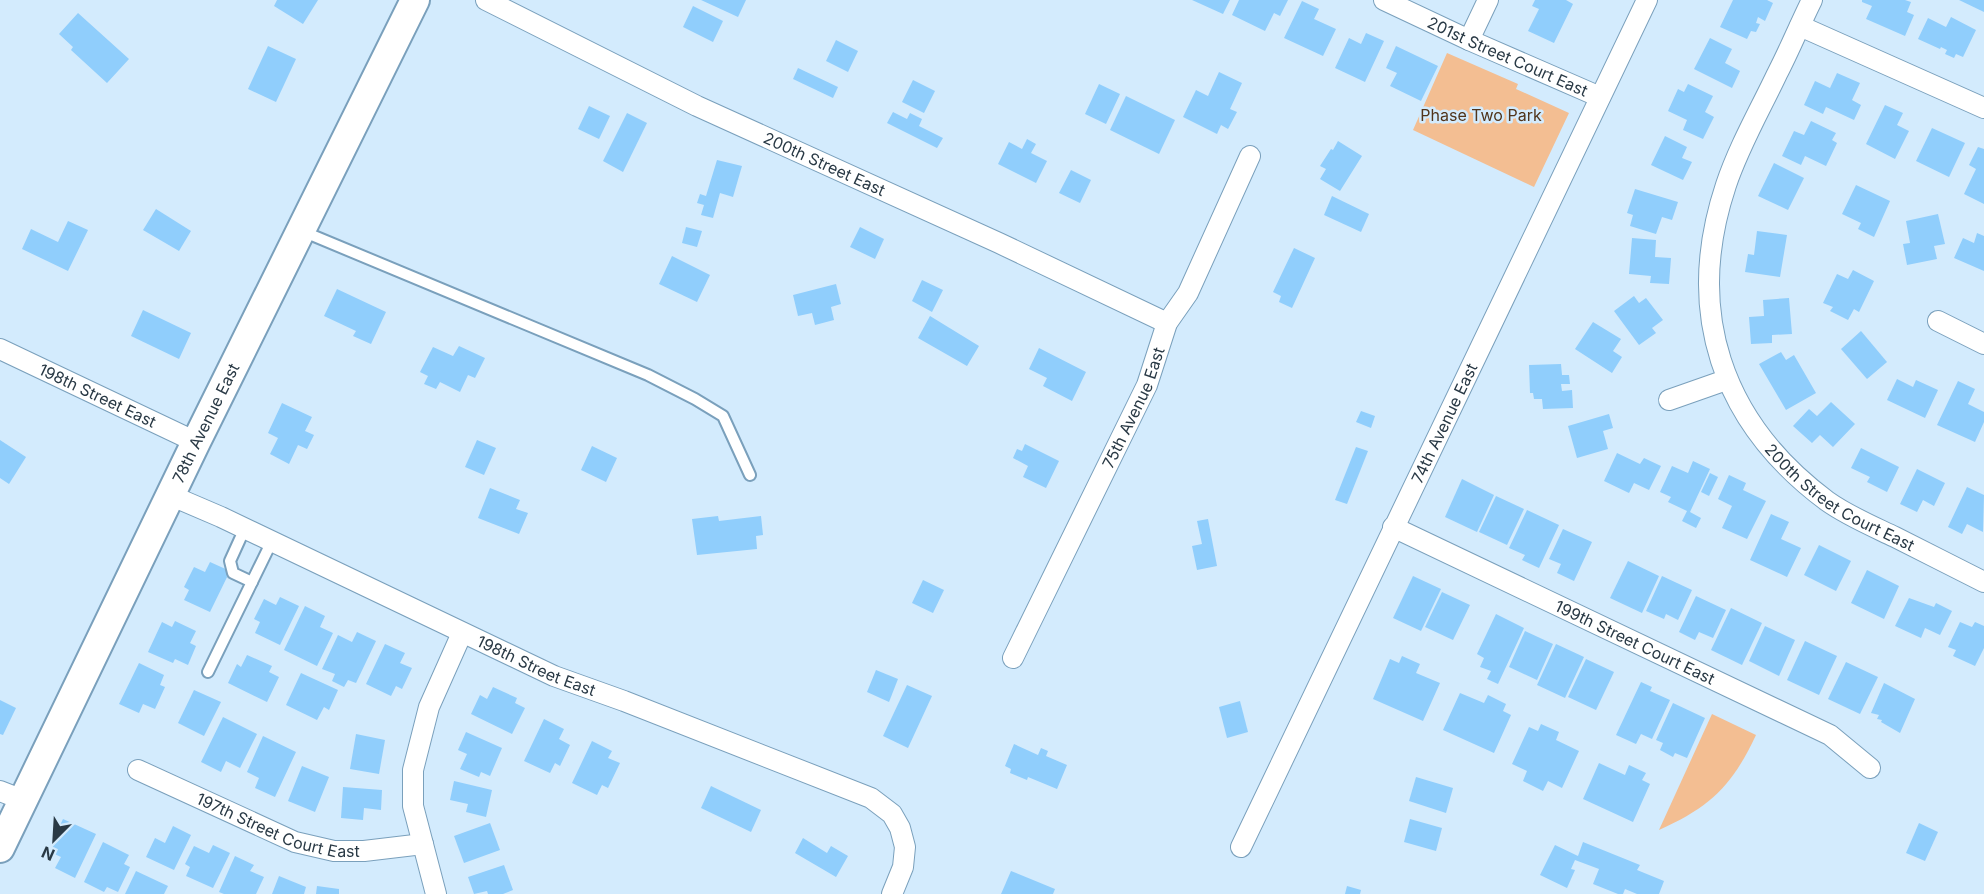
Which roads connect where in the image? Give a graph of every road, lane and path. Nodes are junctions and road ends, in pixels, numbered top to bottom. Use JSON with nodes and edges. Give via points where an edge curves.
{"nodes":[{"id":1,"x":415,"y":0,"type":"edge"},
{"id":2,"x":486,"y":0,"type":"edge"},
{"id":3,"x":1384,"y":0,"type":"edge"},
{"id":4,"x":1488,"y":0,"type":"edge"},
{"id":5,"x":1647,"y":0,"type":"edge"},
{"id":6,"x":1812,"y":0,"type":"edge"},
{"id":7,"x":1800,"y":26,"type":"junction"},
{"id":8,"x":1469,"y":40,"type":"junction"},
{"id":9,"x":1600,"y":97,"type":"junction"},
{"id":10,"x":1984,"y":108,"type":"edge"},
{"id":11,"x":1250,"y":156,"type":"dead end"},
{"id":12,"x":302,"y":231,"type":"junction"},
{"id":13,"x":1938,"y":321,"type":"dead end"},
{"id":14,"x":1167,"y":323,"type":"junction"},
{"id":15,"x":1984,"y":344,"type":"edge"},
{"id":16,"x":0,"y":350,"type":"edge"},
{"id":17,"x":1726,"y":380,"type":"junction"},
{"id":18,"x":1669,"y":400,"type":"dead end"},
{"id":19,"x":196,"y":442,"type":"junction"},
{"id":20,"x":750,"y":475,"type":"dead end"},
{"id":21,"x":172,"y":496,"type":"junction"},
{"id":22,"x":1393,"y":527,"type":"junction"},
{"id":23,"x":245,"y":528,"type":"junction"},
{"id":24,"x":272,"y":541,"type":"junction"},
{"id":25,"x":252,"y":582,"type":"junction"},
{"id":26,"x":1984,"y":582,"type":"edge"},
{"id":27,"x":462,"y":633,"type":"junction"},
{"id":28,"x":1013,"y":658,"type":"dead end"},
{"id":29,"x":208,"y":672,"type":"dead end"},
{"id":30,"x":1870,"y":768,"type":"dead end"},
{"id":31,"x":138,"y":770,"type":"dead end"},
{"id":32,"x":11,"y":796,"type":"edge"},
{"id":33,"x":423,"y":844,"type":"junction"},
{"id":34,"x":1241,"y":847,"type":"dead end"},
{"id":35,"x":0,"y":848,"type":"edge"},
{"id":36,"x":436,"y":894,"type":"edge"},
{"id":37,"x":892,"y":894,"type":"edge"}],
"edges":[{"from":1,"to":12,"type":"street","name":"78th Avenue East"},
{"from":2,"to":14,"type":"street","name":"200th Street East","via":[[697,106]]},
{"from":3,"to":8,"type":"street","name":"201st Street Court East"},
{"from":4,"to":8,"type":"street"},
{"from":5,"to":9,"type":"street","name":"74th Avenue East"},
{"from":6,"to":7,"type":"street","name":"200th Street Court East"},
{"from":7,"to":10,"type":"street"},
{"from":7,"to":17,"type":"street","name":"200th Street Court East","via":[[1750,127],[1726,184],[1714,230],[1708,277],[1712,332]]},
{"from":8,"to":9,"type":"street","name":"201st Street Court East"},
{"from":9,"to":22,"type":"street","name":"74th Avenue East"},
{"from":11,"to":14,"type":"street","name":"75th Avenue East","via":[[1188,293]]},
{"from":12,"to":19,"type":"street","name":"78th Avenue East"},
{"from":12,"to":20,"type":"lane","via":[[648,375],[695,399],[723,416]]},
{"from":13,"to":15,"type":"street"},
{"from":14,"to":28,"type":"street","name":"75th Avenue East","via":[[1147,385]]},
{"from":16,"to":19,"type":"street","name":"198th Street East"},
{"from":17,"to":18,"type":"street"},
{"from":17,"to":26,"type":"street","name":"200th Street Court East","via":[[1770,448],[1827,501]]},
{"from":19,"to":21,"type":"street","name":"78th Avenue East"},
{"from":21,"to":23,"type":"street","name":"198th Street East"},
{"from":21,"to":32,"type":"street","name":"78th Avenue East"},
{"from":22,"to":30,"type":"street","name":"199th Street Court East","via":[[1830,735]]},
{"from":22,"to":34,"type":"street","name":"74th Avenue East"},
{"from":23,"to":24,"type":"street","name":"198th Street East"},
{"from":23,"to":25,"type":"lane","via":[[230,561],[233,573]]},
{"from":24,"to":25,"type":"lane"},
{"from":24,"to":27,"type":"street","name":"198th Street East"},
{"from":25,"to":29,"type":"lane"},
{"from":27,"to":33,"type":"street","via":[[429,706],[413,770],[413,806]]},
{"from":27,"to":37,"type":"street","name":"198th Street East","via":[[554,676],[871,798],[892,814],[905,847],[903,867]]},
{"from":31,"to":33,"type":"street","name":"197th Street Court East","via":[[295,842],[334,851]]},
{"from":32,"to":35,"type":"street","name":"78th Avenue East"},
{"from":33,"to":36,"type":"street"}]}
